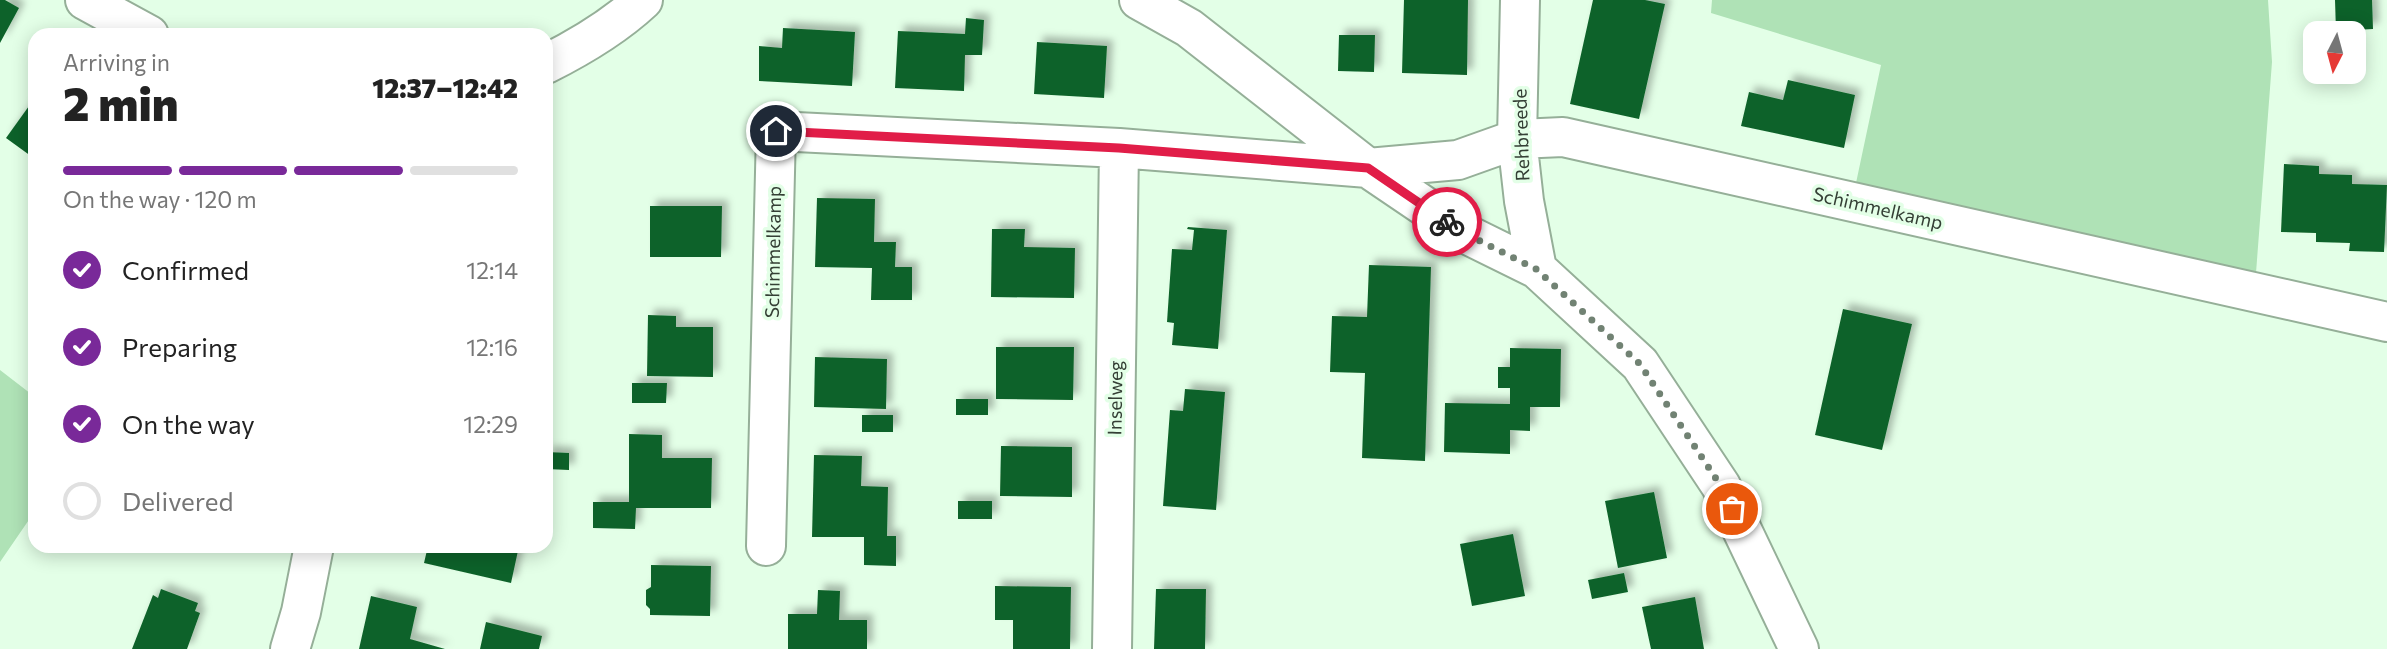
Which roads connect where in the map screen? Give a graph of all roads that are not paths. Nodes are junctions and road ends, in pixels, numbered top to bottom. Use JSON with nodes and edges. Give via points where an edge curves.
{"nodes":[{"id":1,"x":85,"y":0,"type":"edge"},
{"id":2,"x":643,"y":0,"type":"edge"},
{"id":3,"x":1139,"y":0,"type":"edge"},
{"id":4,"x":1520,"y":0,"type":"edge"},
{"id":5,"x":136,"y":28,"type":"edge"},
{"id":6,"x":553,"y":61,"type":"edge"},
{"id":7,"x":1517,"y":139,"type":"junction"},
{"id":8,"x":1119,"y":148,"type":"junction"},
{"id":9,"x":1368,"y":168,"type":"junction"},
{"id":10,"x":1536,"y":269,"type":"junction"},
{"id":11,"x":2387,"y":322,"type":"edge"},
{"id":12,"x":766,"y":546,"type":"dead end"},
{"id":13,"x":313,"y":553,"type":"edge"},
{"id":14,"x":290,"y":649,"type":"edge"},
{"id":15,"x":1112,"y":649,"type":"edge"},
{"id":16,"x":1799,"y":649,"type":"edge"}],
"edges":[{"from":1,"to":5,"type":"street"},
{"from":2,"to":6,"type":"street","via":[[609,29]]},
{"from":3,"to":9,"type":"street","via":[[1189,28]]},
{"from":4,"to":7,"type":"street","name":"Rehbreede"},
{"from":7,"to":9,"type":"street","name":"Schimmelkamp","via":[[1458,160]]},
{"from":7,"to":10,"type":"street","name":"Rehbreede"},
{"from":7,"to":11,"type":"street","name":"Schimmelkamp","via":[[1563,137]]},
{"from":8,"to":9,"type":"street","name":"Schimmelkamp"},
{"from":8,"to":12,"type":"street","name":"Schimmelkamp","via":[[776,131]]},
{"from":8,"to":15,"type":"street","name":"Inselweg"},
{"from":9,"to":10,"type":"street","via":[[1464,233]]},
{"from":10,"to":16,"type":"street","via":[[1640,364],[1721,486]]},
{"from":13,"to":14,"type":"street"}]}
